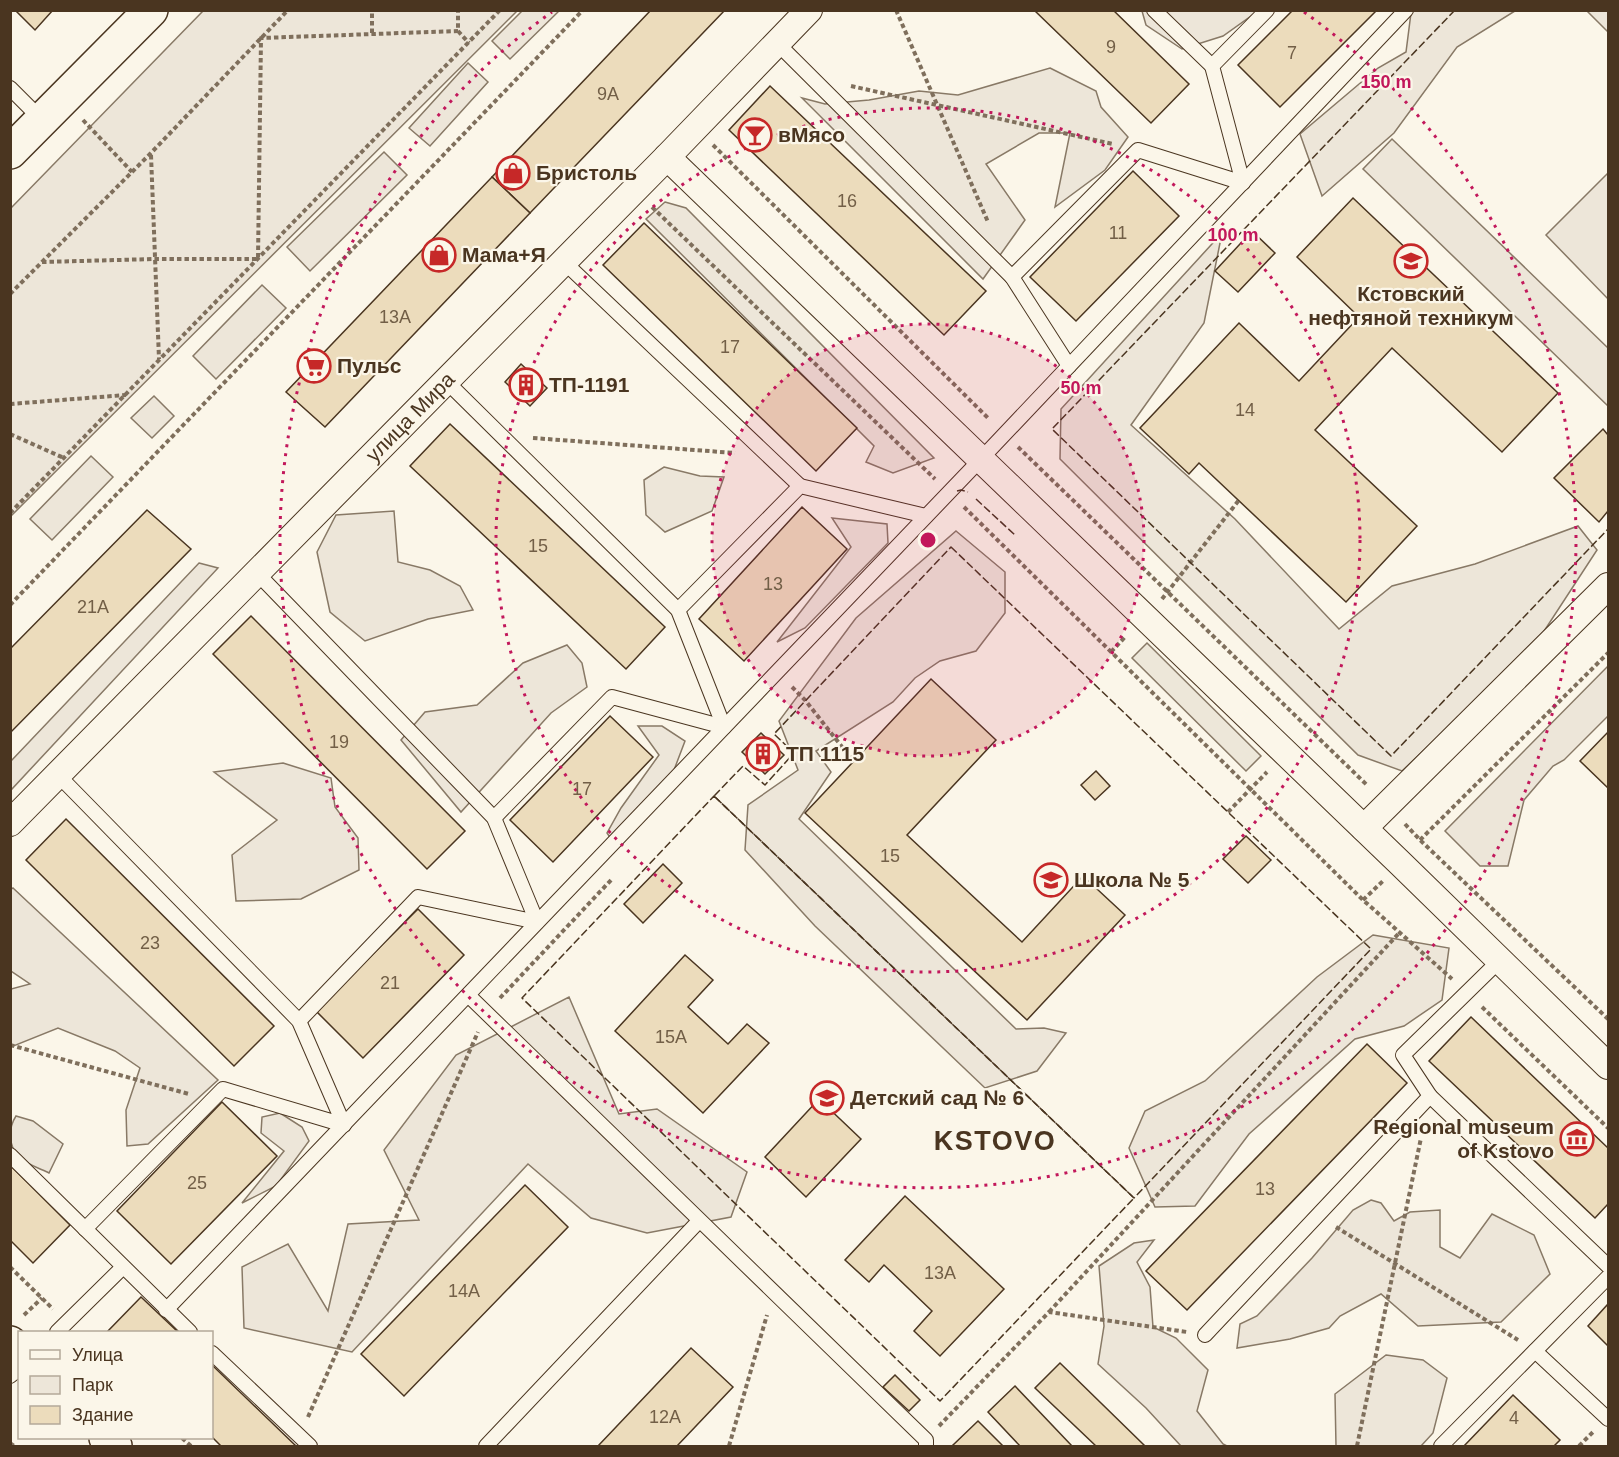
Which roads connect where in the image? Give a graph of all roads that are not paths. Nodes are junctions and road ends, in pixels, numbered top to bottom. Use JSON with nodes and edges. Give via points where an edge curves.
{"nodes":[{"id":1,"x":151,"y":10,"type":"edge"},
{"id":2,"x":809,"y":10,"type":"edge"},
{"id":3,"x":1154,"y":10,"type":"edge"},
{"id":4,"x":1267,"y":10,"type":"edge"},
{"id":5,"x":1406,"y":10,"type":"edge"},
{"id":6,"x":777,"y":44,"type":"junction"},
{"id":7,"x":1212,"y":66,"type":"junction"},
{"id":8,"x":10,"y":88,"type":"edge"},
{"id":9,"x":52,"y":109,"type":"junction"},
{"id":10,"x":10,"y":152,"type":"edge"},
{"id":11,"x":667,"y":158,"type":"junction"},
{"id":12,"x":1243,"y":183,"type":"junction"},
{"id":13,"x":564,"y":262,"type":"junction"},
{"id":14,"x":1012,"y":277,"type":"junction"},
{"id":15,"x":1069,"y":366,"type":"junction"},
{"id":16,"x":446,"y":381,"type":"junction"},
{"id":17,"x":981,"y":459,"type":"junction"},
{"id":18,"x":800,"y":486,"type":"junction"},
{"id":19,"x":926,"y":516,"type":"junction"},
{"id":20,"x":257,"y":573,"type":"junction"},
{"id":21,"x":1608,"y":586,"type":"edge"},
{"id":22,"x":678,"y":610,"type":"junction"},
{"id":23,"x":724,"y":728,"type":"junction"},
{"id":24,"x":58,"y":775,"type":"junction"},
{"id":25,"x":494,"y":818,"type":"junction"},
{"id":26,"x":10,"y":823,"type":"edge"},
{"id":27,"x":1364,"y":828,"type":"junction"},
{"id":28,"x":537,"y":922,"type":"junction"},
{"id":29,"x":1500,"y":960,"type":"junction"},
{"id":30,"x":468,"y":995,"type":"junction"},
{"id":31,"x":299,"y":1021,"type":"junction"},
{"id":32,"x":1608,"y":1066,"type":"edge"},
{"id":33,"x":1430,"y":1096,"type":"junction"},
{"id":34,"x":344,"y":1125,"type":"junction"},
{"id":35,"x":10,"y":1155,"type":"edge"},
{"id":36,"x":699,"y":1221,"type":"junction"},
{"id":37,"x":85,"y":1229,"type":"junction"},
{"id":38,"x":1608,"y":1266,"type":"edge"},
{"id":39,"x":123,"y":1267,"type":"junction"},
{"id":40,"x":1608,"y":1277,"type":"edge"},
{"id":41,"x":166,"y":1310,"type":"junction"},
{"id":42,"x":62,"y":1328,"type":"edge"},
{"id":43,"x":189,"y":1331,"type":"edge"},
{"id":44,"x":1205,"y":1335,"type":"road end"},
{"id":45,"x":1535,"y":1351,"type":"junction"},
{"id":46,"x":213,"y":1354,"type":"edge"},
{"id":47,"x":1608,"y":1419,"type":"edge"},
{"id":48,"x":926,"y":1443,"type":"edge"},
{"id":49,"x":310,"y":1446,"type":"edge"},
{"id":50,"x":486,"y":1446,"type":"edge"},
{"id":51,"x":1441,"y":1446,"type":"edge"}],
"edges":[{"from":1,"to":9,"type":"street"},
{"from":2,"to":6,"type":"street","name":"улица Мира"},
{"from":3,"to":7,"type":"lane"},
{"from":4,"to":7,"type":"lane"},
{"from":5,"to":12,"type":"lane"},
{"from":6,"to":11,"type":"street","name":"улица Мира"},
{"from":6,"to":14,"type":"lane"},
{"from":7,"to":12,"type":"lane"},
{"from":8,"to":9,"type":"lane"},
{"from":9,"to":10,"type":"street"},
{"from":11,"to":13,"type":"street","name":"улица Мира"},
{"from":11,"to":17,"type":"street"},
{"from":12,"to":14,"type":"lane","via":[[1138,150]]},
{"from":12,"to":15,"type":"lane"},
{"from":13,"to":16,"type":"street","name":"улица Мира"},
{"from":13,"to":18,"type":"lane"},
{"from":14,"to":15,"type":"lane"},
{"from":15,"to":17,"type":"lane"},
{"from":16,"to":20,"type":"street","name":"улица Мира"},
{"from":16,"to":22,"type":"lane"},
{"from":17,"to":19,"type":"lane"},
{"from":17,"to":27,"type":"street"},
{"from":18,"to":19,"type":"lane"},
{"from":18,"to":22,"type":"lane"},
{"from":19,"to":23,"type":"lane"},
{"from":20,"to":24,"type":"street","name":"улица Мира"},
{"from":20,"to":25,"type":"lane"},
{"from":21,"to":27,"type":"street"},
{"from":22,"to":23,"type":"lane"},
{"from":23,"to":25,"type":"lane","via":[[612,697]]},
{"from":23,"to":28,"type":"lane"},
{"from":24,"to":26,"type":"street","name":"улица Мира"},
{"from":24,"to":31,"type":"lane"},
{"from":25,"to":28,"type":"lane"},
{"from":27,"to":29,"type":"street"},
{"from":28,"to":30,"type":"lane"},
{"from":28,"to":31,"type":"lane","via":[[418,897]]},
{"from":29,"to":32,"type":"street"},
{"from":29,"to":33,"type":"lane","via":[[1403,1055]]},
{"from":30,"to":34,"type":"lane"},
{"from":30,"to":36,"type":"lane"},
{"from":31,"to":34,"type":"lane"},
{"from":33,"to":38,"type":"lane"},
{"from":33,"to":44,"type":"lane"},
{"from":34,"to":37,"type":"lane","via":[[223,1089]]},
{"from":34,"to":41,"type":"lane"},
{"from":35,"to":37,"type":"lane"},
{"from":36,"to":48,"type":"lane"},
{"from":36,"to":50,"type":"lane"},
{"from":37,"to":39,"type":"lane"},
{"from":39,"to":41,"type":"lane"},
{"from":39,"to":42,"type":"lane"},
{"from":40,"to":45,"type":"lane"},
{"from":41,"to":43,"type":"lane"},
{"from":45,"to":47,"type":"lane"},
{"from":45,"to":51,"type":"lane"},
{"from":46,"to":49,"type":"lane"}]}
